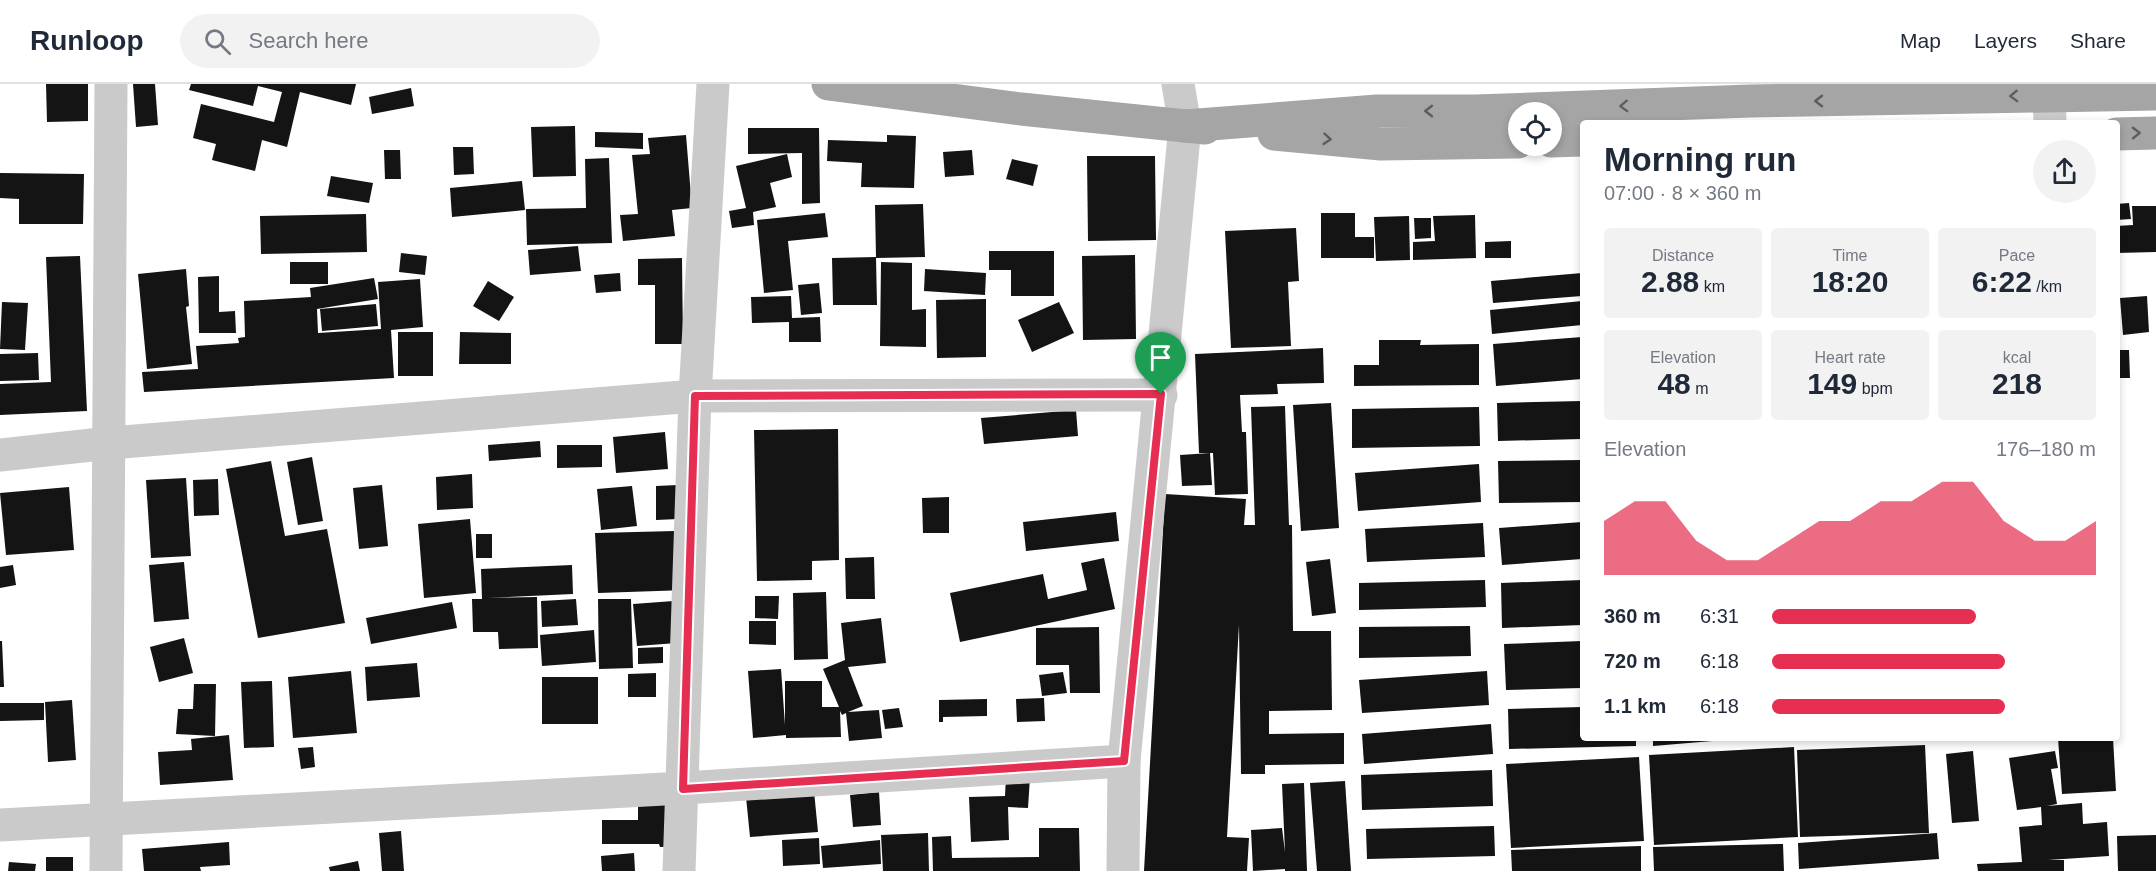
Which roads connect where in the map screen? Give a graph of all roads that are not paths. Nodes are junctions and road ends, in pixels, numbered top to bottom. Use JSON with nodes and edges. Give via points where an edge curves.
{"nodes":[{"id":1,"x":111,"y":84,"type":"edge"},
{"id":2,"x":713,"y":84,"type":"edge"},
{"id":3,"x":828,"y":84,"type":"edge"},
{"id":4,"x":1178,"y":84,"type":"edge"},
{"id":5,"x":2156,"y":94,"type":"edge"},
{"id":6,"x":2049,"y":101,"type":"edge"},
{"id":7,"x":1185,"y":126,"type":"junction"},
{"id":8,"x":2156,"y":133,"type":"edge"},
{"id":9,"x":2120,"y":134,"type":"edge"},
{"id":10,"x":1580,"y":140,"type":"edge"},
{"id":11,"x":1562,"y":141,"type":"edge"},
{"id":12,"x":1508,"y":142,"type":"edge"},
{"id":13,"x":1161,"y":394,"type":"junction"},
{"id":14,"x":695,"y":396,"type":"junction"},
{"id":15,"x":110,"y":443,"type":"junction"},
{"id":16,"x":0,"y":455,"type":"edge"},
{"id":17,"x":1124,"y":761,"type":"junction"},
{"id":18,"x":683,"y":789,"type":"junction"},
{"id":19,"x":105,"y":819,"type":"junction"},
{"id":20,"x":0,"y":825,"type":"edge"},
{"id":21,"x":106,"y":871,"type":"edge"},
{"id":22,"x":679,"y":871,"type":"edge"},
{"id":23,"x":1124,"y":871,"type":"edge"}],
"edges":[{"from":1,"to":15,"type":"street"},
{"from":2,"to":14,"type":"street"},
{"from":3,"to":7,"type":"main road"},
{"from":4,"to":7,"type":"street"},
{"from":5,"to":6,"type":"main road"},
{"from":6,"to":7,"type":"main road","one_way":true,"via":[[1750,101],[1377,111]]},
{"from":7,"to":12,"type":"main road","one_way":true,"via":[[1381,144]]},
{"from":7,"to":13,"type":"street"},
{"from":9,"to":8,"type":"main road","one_way":true},
{"from":10,"to":11,"type":"main road"},
{"from":13,"to":14,"type":"street"},
{"from":13,"to":17,"type":"street"},
{"from":14,"to":15,"type":"street"},
{"from":14,"to":18,"type":"street"},
{"from":15,"to":16,"type":"street"},
{"from":15,"to":19,"type":"street"},
{"from":17,"to":18,"type":"street"},
{"from":17,"to":23,"type":"street"},
{"from":18,"to":19,"type":"street"},
{"from":18,"to":22,"type":"street"},
{"from":19,"to":20,"type":"street"},
{"from":19,"to":21,"type":"street"}]}
